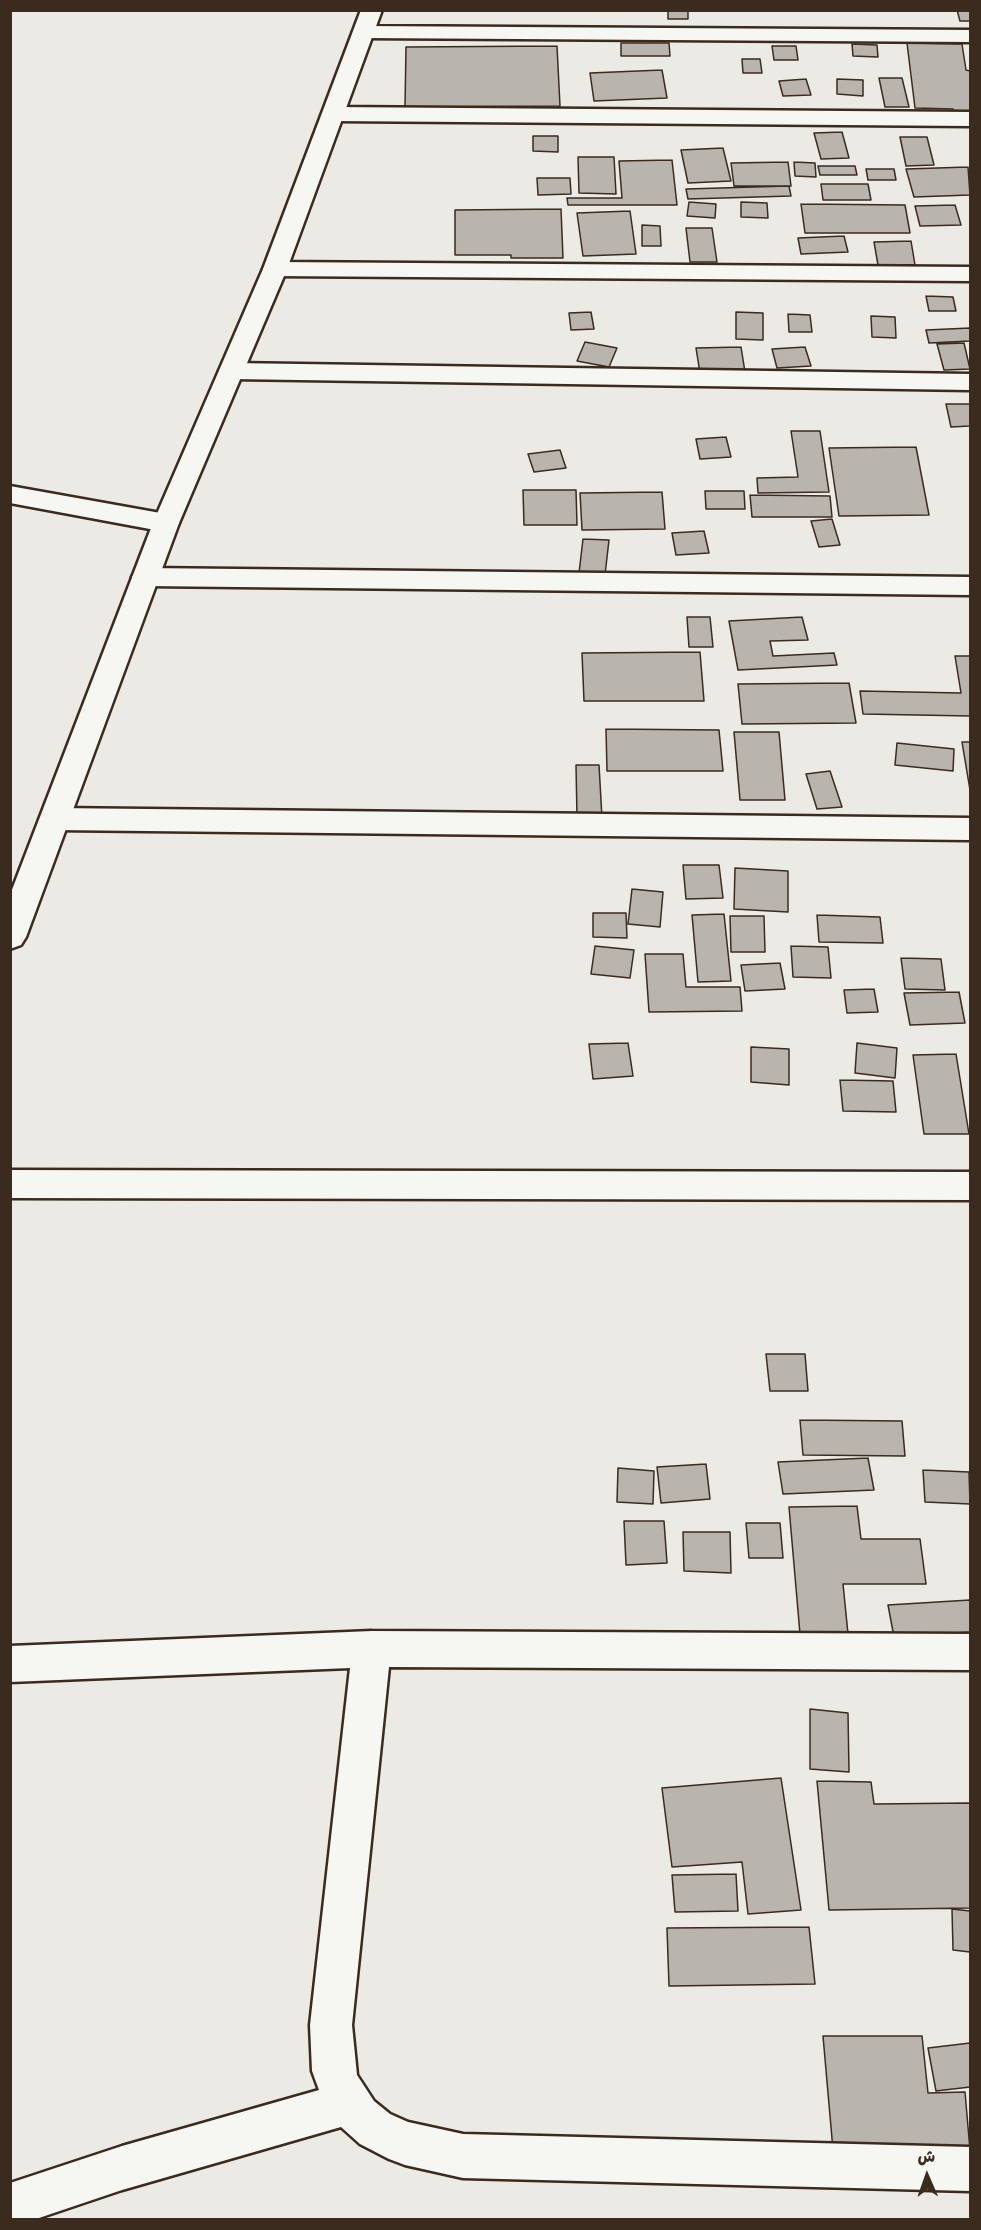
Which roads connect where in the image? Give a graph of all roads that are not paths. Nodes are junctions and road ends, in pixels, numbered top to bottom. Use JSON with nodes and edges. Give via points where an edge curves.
{"nodes":[{"id":1,"x":368,"y":21,"type":"edge"},
{"id":2,"x":970,"y":36,"type":"edge"},
{"id":3,"x":334,"y":114,"type":"junction"},
{"id":4,"x":970,"y":119,"type":"edge"},
{"id":5,"x":275,"y":269,"type":"junction"},
{"id":6,"x":970,"y":274,"type":"edge"},
{"id":7,"x":232,"y":371,"type":"junction"},
{"id":8,"x":970,"y":382,"type":"edge"},
{"id":9,"x":10,"y":494,"type":"edge"},
{"id":10,"x":166,"y":523,"type":"junction"},
{"id":11,"x":146,"y":577,"type":"junction"},
{"id":12,"x":970,"y":586,"type":"edge"},
{"id":13,"x":55,"y":819,"type":"junction"},
{"id":14,"x":970,"y":829,"type":"edge"},
{"id":15,"x":10,"y":937,"type":"edge"},
{"id":16,"x":10,"y":1184,"type":"edge"},
{"id":17,"x":970,"y":1186,"type":"edge"},
{"id":18,"x":372,"y":1649,"type":"junction"},
{"id":19,"x":970,"y":1652,"type":"edge"},
{"id":20,"x":10,"y":1664,"type":"edge"},
{"id":21,"x":349,"y":2103,"type":"junction"},
{"id":22,"x":970,"y":2169,"type":"edge"},
{"id":23,"x":10,"y":2205,"type":"edge"}],
"edges":[{"from":1,"to":2,"type":"street"},
{"from":1,"to":3,"type":"street"},
{"from":3,"to":4,"type":"street"},
{"from":3,"to":5,"type":"street"},
{"from":5,"to":6,"type":"street"},
{"from":5,"to":7,"type":"street"},
{"from":7,"to":8,"type":"street"},
{"from":7,"to":10,"type":"street"},
{"from":9,"to":10,"type":"street"},
{"from":10,"to":11,"type":"street"},
{"from":11,"to":12,"type":"street"},
{"from":11,"to":13,"type":"street"},
{"from":13,"to":14,"type":"street"},
{"from":13,"to":15,"type":"street"},
{"from":16,"to":17,"type":"street"},
{"from":18,"to":19,"type":"street"},
{"from":18,"to":20,"type":"street"},
{"from":18,"to":21,"type":"street","via":[[331,2025],[334,2071]]},
{"from":21,"to":22,"type":"street","via":[[375,2129],[405,2143],[463,2156]]},
{"from":21,"to":23,"type":"street","via":[[122,2168]]}]}
